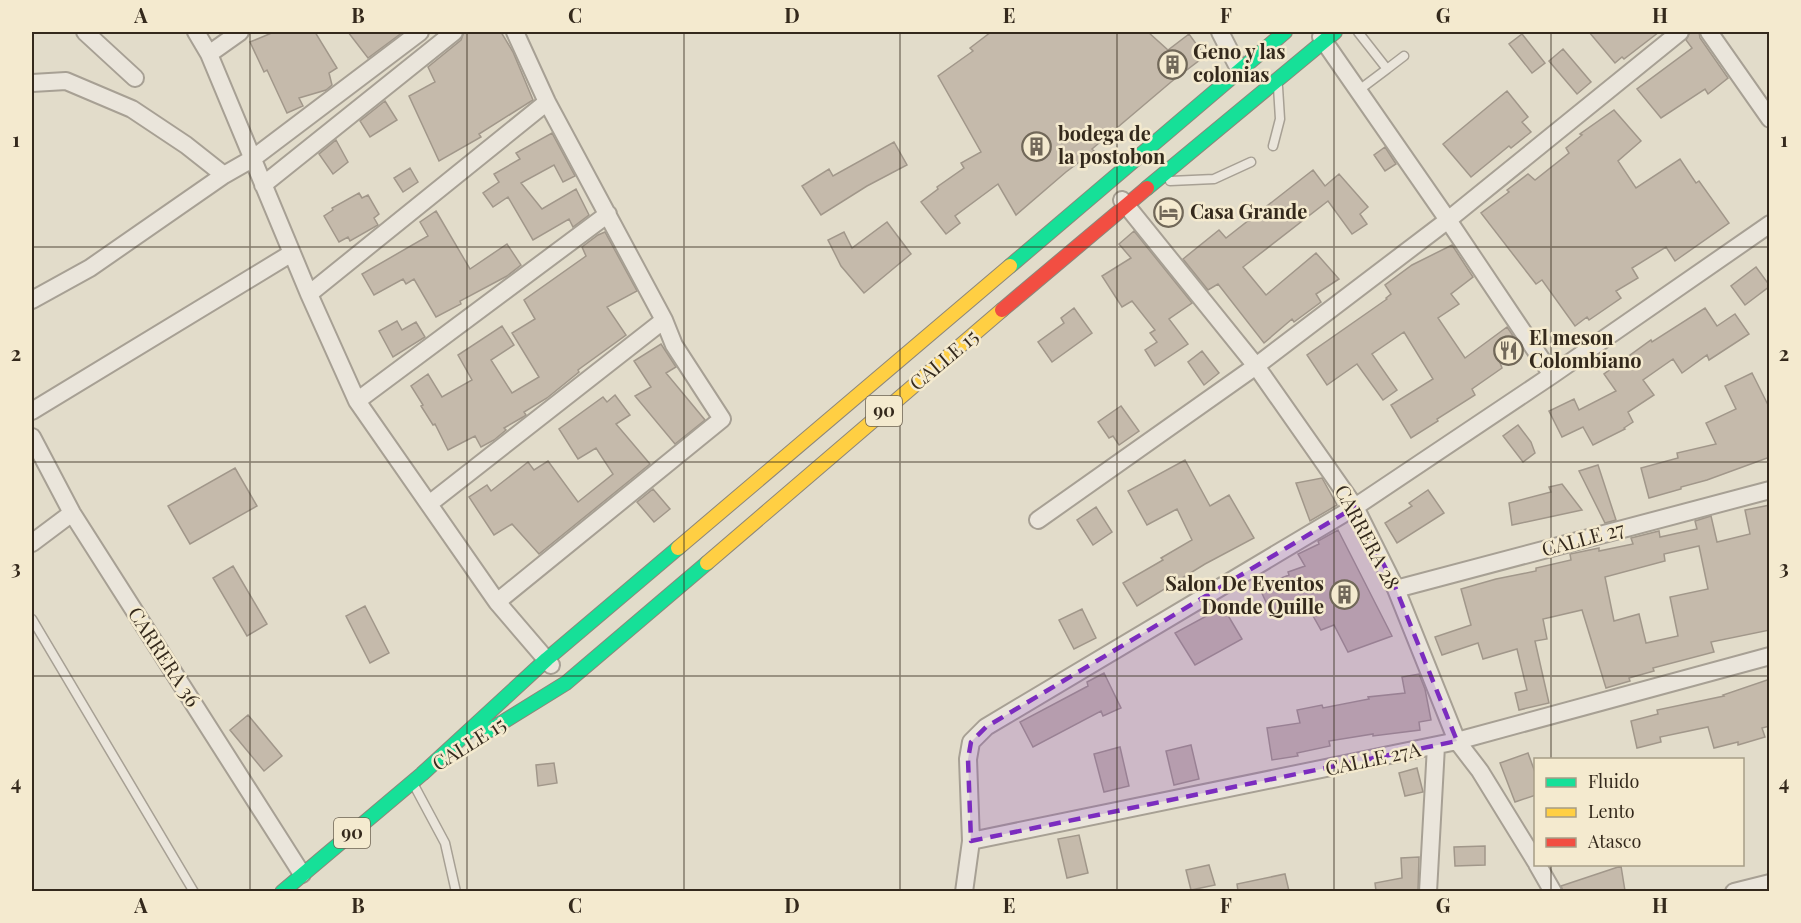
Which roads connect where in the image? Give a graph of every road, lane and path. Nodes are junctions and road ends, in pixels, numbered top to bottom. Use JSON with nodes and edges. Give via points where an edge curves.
{"nodes":[{"id":1,"x":85,"y":32,"type":"edge"},
{"id":2,"x":196,"y":32,"type":"edge"},
{"id":3,"x":240,"y":32,"type":"edge"},
{"id":4,"x":420,"y":32,"type":"edge"},
{"id":5,"x":453,"y":32,"type":"edge"},
{"id":6,"x":515,"y":32,"type":"edge"},
{"id":7,"x":1220,"y":32,"type":"edge"},
{"id":8,"x":1285,"y":32,"type":"edge"},
{"id":9,"x":1358,"y":32,"type":"edge"},
{"id":10,"x":1680,"y":32,"type":"edge"},
{"id":11,"x":1709,"y":32,"type":"edge"},
{"id":12,"x":1325,"y":35,"type":"edge"},
{"id":13,"x":209,"y":54,"type":"junction"},
{"id":14,"x":1404,"y":56,"type":"dead end"},
{"id":15,"x":1239,"y":69,"type":"junction"},
{"id":16,"x":1387,"y":69,"type":"junction"},
{"id":17,"x":135,"y":78,"type":"dead end"},
{"id":18,"x":1278,"y":80,"type":"junction"},
{"id":19,"x":32,"y":83,"type":"edge"},
{"id":20,"x":1359,"y":90,"type":"junction"},
{"id":21,"x":547,"y":102,"type":"junction"},
{"id":22,"x":1770,"y":120,"type":"edge"},
{"id":23,"x":1273,"y":146,"type":"dead end"},
{"id":24,"x":252,"y":159,"type":"junction"},
{"id":25,"x":1251,"y":162,"type":"dead end"},
{"id":26,"x":224,"y":174,"type":"junction"},
{"id":27,"x":1150,"y":179,"type":"junction"},
{"id":28,"x":1107,"y":184,"type":"junction"},
{"id":29,"x":263,"y":185,"type":"junction"},
{"id":30,"x":1127,"y":204,"type":"junction"},
{"id":31,"x":608,"y":214,"type":"junction"},
{"id":32,"x":1448,"y":220,"type":"junction"},
{"id":33,"x":1770,"y":224,"type":"edge"},
{"id":34,"x":292,"y":253,"type":"junction"},
{"id":35,"x":309,"y":294,"type":"junction"},
{"id":36,"x":32,"y":300,"type":"edge"},
{"id":37,"x":664,"y":320,"type":"junction"},
{"id":38,"x":1256,"y":366,"type":"junction"},
{"id":39,"x":1552,"y":375,"type":"junction"},
{"id":40,"x":357,"y":401,"type":"junction"},
{"id":41,"x":32,"y":411,"type":"edge"},
{"id":42,"x":32,"y":437,"type":"edge"},
{"id":43,"x":1770,"y":490,"type":"edge"},
{"id":44,"x":429,"y":504,"type":"junction"},
{"id":45,"x":1355,"y":507,"type":"junction"},
{"id":46,"x":72,"y":513,"type":"junction"},
{"id":47,"x":1038,"y":520,"type":"dead end"},
{"id":48,"x":32,"y":543,"type":"edge"},
{"id":49,"x":1396,"y":589,"type":"junction"},
{"id":50,"x":498,"y":602,"type":"junction"},
{"id":51,"x":32,"y":619,"type":"edge"},
{"id":52,"x":1770,"y":656,"type":"edge"},
{"id":53,"x":547,"y":660,"type":"junction"},
{"id":54,"x":566,"y":683,"type":"junction"},
{"id":55,"x":1457,"y":741,"type":"junction"},
{"id":56,"x":1436,"y":746,"type":"junction"},
{"id":57,"x":417,"y":777,"type":"junction"},
{"id":58,"x":971,"y":841,"type":"junction"},
{"id":59,"x":1534,"y":860,"type":"edge"},
{"id":60,"x":1538,"y":866,"type":"edge"},
{"id":61,"x":303,"y":874,"type":"junction"},
{"id":62,"x":1770,"y":883,"type":"edge"},
{"id":63,"x":194,"y":891,"type":"edge"},
{"id":64,"x":282,"y":891,"type":"edge"},
{"id":65,"x":456,"y":891,"type":"edge"},
{"id":66,"x":964,"y":891,"type":"edge"},
{"id":67,"x":1428,"y":891,"type":"edge"},
{"id":68,"x":1553,"y":891,"type":"edge"},
{"id":69,"x":1734,"y":891,"type":"edge"}],
"edges":[{"from":1,"to":17,"type":"street"},
{"from":2,"to":13,"type":"street"},
{"from":3,"to":13,"type":"street"},
{"from":4,"to":24,"type":"street"},
{"from":5,"to":29,"type":"street"},
{"from":6,"to":21,"type":"street"},
{"from":7,"to":15,"type":"street"},
{"from":8,"to":15,"type":"highway","name":"CALLE 15","number":"90"},
{"from":9,"to":16,"type":"lane"},
{"from":10,"to":32,"type":"street"},
{"from":11,"to":22,"type":"street"},
{"from":12,"to":18,"type":"highway","name":"CALLE 15","number":"90"},
{"from":12,"to":20,"type":"street"},
{"from":13,"to":24,"type":"street"},
{"from":14,"to":16,"type":"lane"},
{"from":15,"to":28,"type":"highway","name":"CALLE 15","number":"90","via":[[1137,164]]},
{"from":16,"to":20,"type":"lane"},
{"from":18,"to":23,"type":"lane","via":[[1280,119]]},
{"from":18,"to":27,"type":"highway","name":"CALLE 15","number":"90"},
{"from":19,"to":26,"type":"street","via":[[66,81],[132,109]]},
{"from":20,"to":32,"type":"street"},
{"from":21,"to":31,"type":"street"},
{"from":21,"to":35,"type":"street"},
{"from":24,"to":26,"type":"street"},
{"from":24,"to":29,"type":"street"},
{"from":25,"to":27,"type":"lane","via":[[1214,179]]},
{"from":26,"to":36,"type":"street","via":[[90,268]]},
{"from":27,"to":30,"type":"highway","name":"CALLE 15","number":"90"},
{"from":28,"to":30,"type":"street","name":"CARRERA 28"},
{"from":28,"to":53,"type":"highway","name":"CALLE 15","number":"90"},
{"from":29,"to":34,"type":"street"},
{"from":30,"to":38,"type":"street","name":"CARRERA 28"},
{"from":30,"to":54,"type":"highway","name":"CALLE 15","number":"90"},
{"from":31,"to":37,"type":"street"},
{"from":31,"to":40,"type":"street"},
{"from":32,"to":38,"type":"street"},
{"from":32,"to":39,"type":"street"},
{"from":33,"to":39,"type":"street"},
{"from":34,"to":35,"type":"street"},
{"from":34,"to":41,"type":"street"},
{"from":35,"to":40,"type":"street"},
{"from":37,"to":44,"type":"street"},
{"from":37,"to":50,"type":"street","via":[[674,345],[722,419]]},
{"from":38,"to":45,"type":"street","name":"CARRERA 28"},
{"from":38,"to":47,"type":"street"},
{"from":39,"to":45,"type":"street"},
{"from":40,"to":44,"type":"street"},
{"from":42,"to":46,"type":"street","name":"CARRERA 36"},
{"from":43,"to":49,"type":"street","name":"CALLE 27"},
{"from":44,"to":50,"type":"street"},
{"from":45,"to":49,"type":"street","name":"CARRERA 28"},
{"from":45,"to":58,"type":"street","via":[[986,727],[970,742]]},
{"from":46,"to":48,"type":"street"},
{"from":46,"to":61,"type":"street","name":"CARRERA 36"},
{"from":49,"to":55,"type":"street","name":"CARRERA 28"},
{"from":50,"to":53,"type":"street"},
{"from":51,"to":63,"type":"lane"},
{"from":52,"to":55,"type":"street","name":"CALLE 27A"},
{"from":53,"to":54,"type":"street"},
{"from":53,"to":57,"type":"highway","name":"CALLE 15","number":"90"},
{"from":54,"to":57,"type":"highway","name":"CALLE 15","number":"90"},
{"from":55,"to":56,"type":"street","name":"CALLE 27A"},
{"from":55,"to":59,"type":"street","name":"CARRERA 28"},
{"from":56,"to":58,"type":"street","name":"CALLE 27A"},
{"from":56,"to":67,"type":"street"},
{"from":57,"to":61,"type":"highway","number":"90"},
{"from":57,"to":65,"type":"lane","via":[[445,843]]},
{"from":58,"to":66,"type":"street"},
{"from":60,"to":68,"type":"street","name":"CARRERA 28"},
{"from":61,"to":64,"type":"highway","number":"90"},
{"from":62,"to":69,"type":"street"}]}
